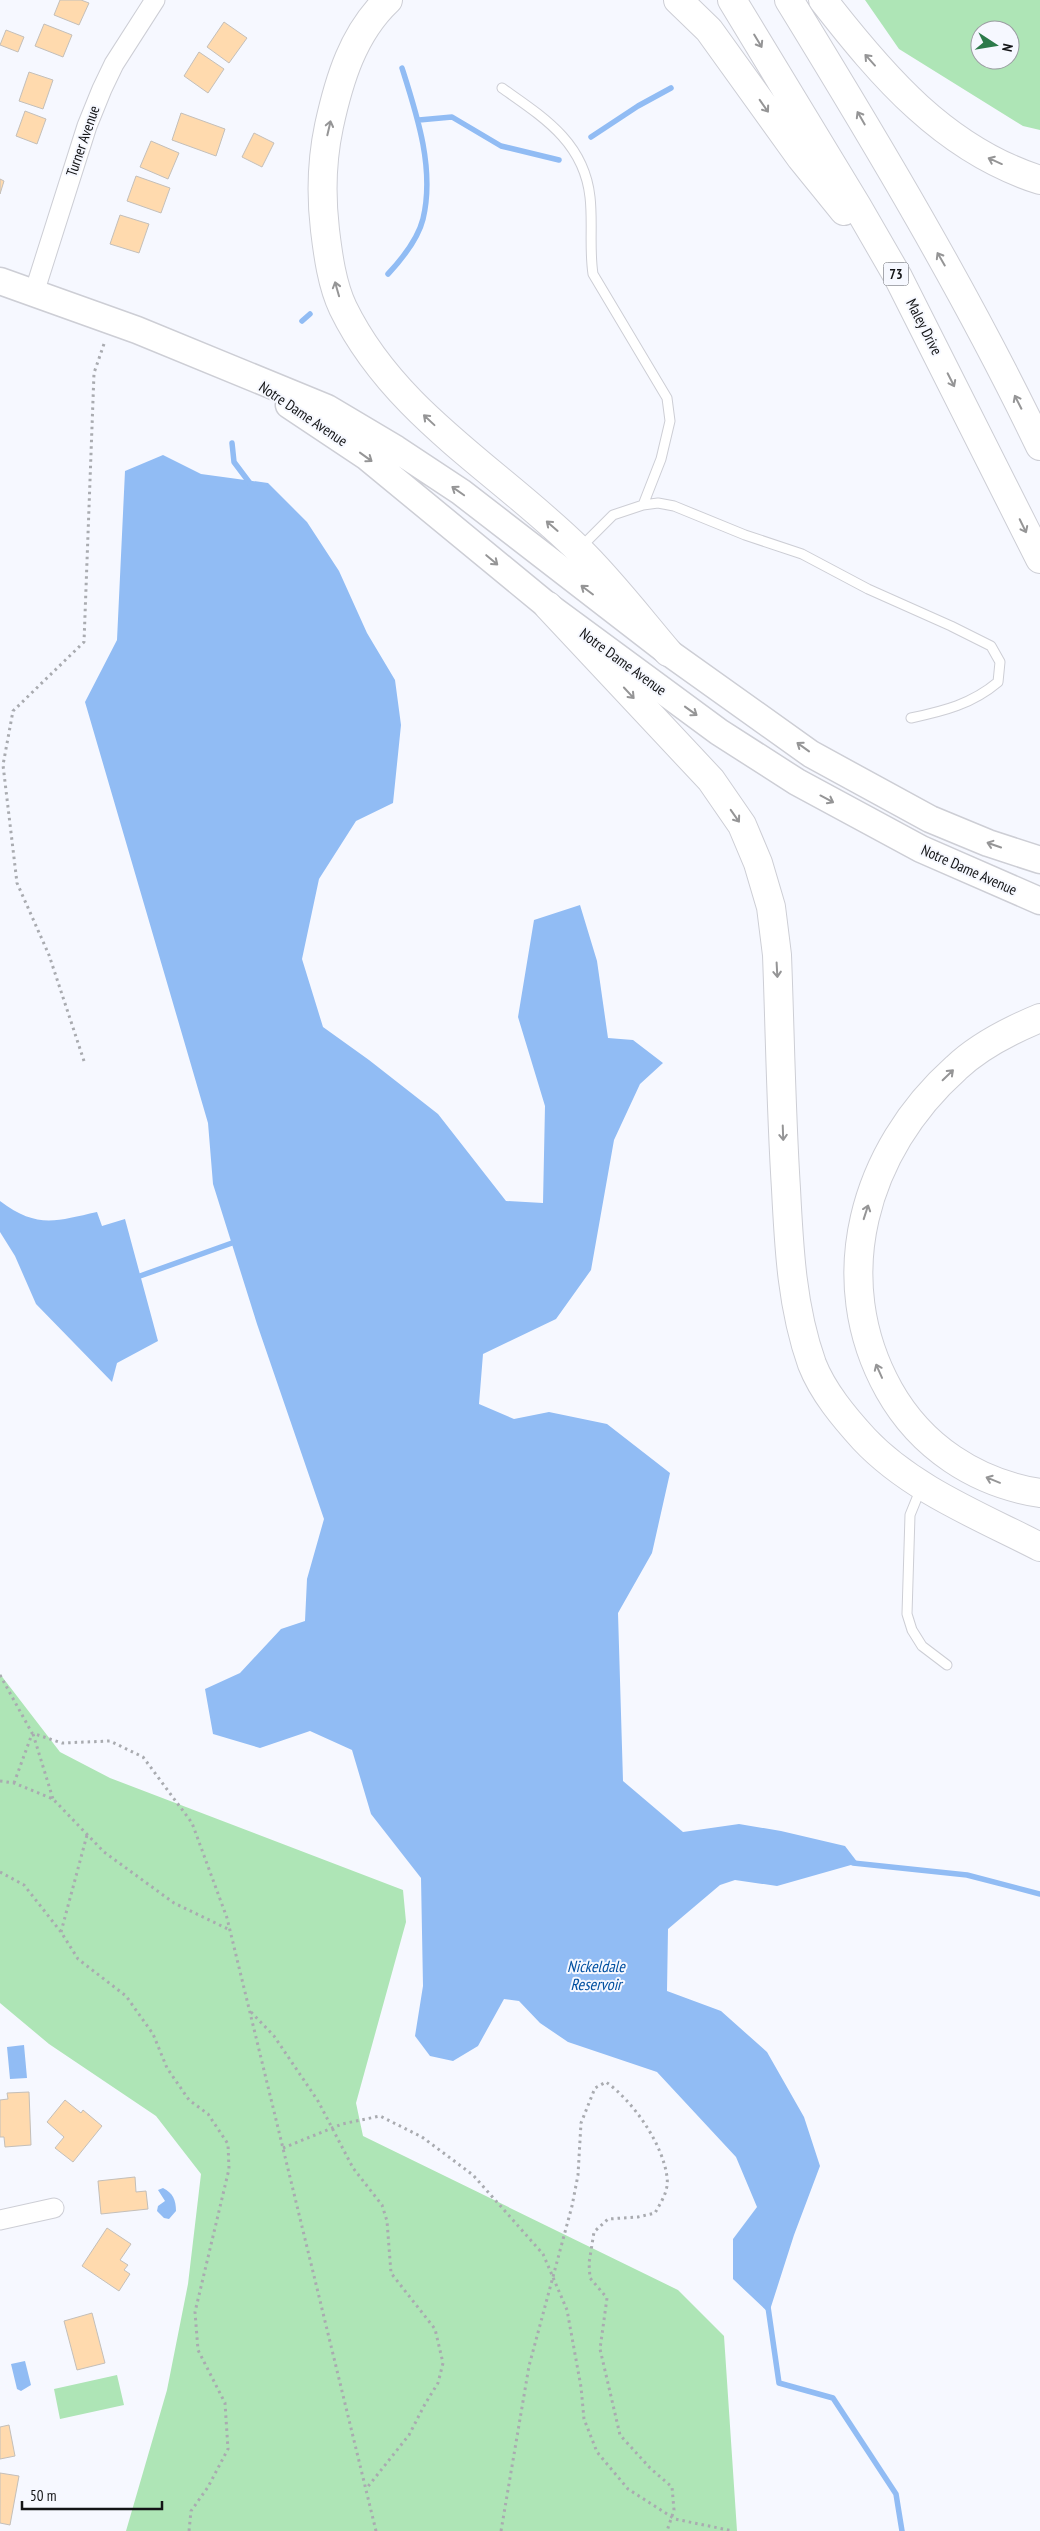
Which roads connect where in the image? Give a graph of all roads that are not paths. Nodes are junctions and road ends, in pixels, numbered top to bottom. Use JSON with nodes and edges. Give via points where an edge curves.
{"nodes":[{"id":1,"x":155,"y":0,"type":"edge"},
{"id":2,"x":388,"y":0,"type":"edge"},
{"id":3,"x":678,"y":0,"type":"edge"},
{"id":4,"x":732,"y":0,"type":"edge"},
{"id":5,"x":789,"y":0,"type":"edge"},
{"id":6,"x":823,"y":0,"type":"edge"},
{"id":7,"x":502,"y":88,"type":"dead end"},
{"id":8,"x":1040,"y":180,"type":"edge"},
{"id":9,"x":898,"y":277,"type":"junction"},
{"id":10,"x":0,"y":281,"type":"edge"},
{"id":11,"x":34,"y":293,"type":"junction"},
{"id":12,"x":239,"y":370,"type":"junction"},
{"id":13,"x":1040,"y":446,"type":"edge"},
{"id":14,"x":642,"y":505,"type":"junction"},
{"id":15,"x":579,"y":549,"type":"junction"},
{"id":16,"x":1040,"y":559,"type":"edge"},
{"id":17,"x":548,"y":606,"type":"junction"},
{"id":18,"x":668,"y":652,"type":"junction"},
{"id":19,"x":911,"y":718,"type":"dead end"},
{"id":20,"x":1040,"y":860,"type":"edge"},
{"id":21,"x":1040,"y":901,"type":"edge"},
{"id":22,"x":1040,"y":1018,"type":"edge"},
{"id":23,"x":922,"y":1486,"type":"junction"},
{"id":24,"x":1040,"y":1493,"type":"edge"},
{"id":25,"x":1040,"y":1547,"type":"edge"},
{"id":26,"x":947,"y":1665,"type":"dead end"},
{"id":27,"x":54,"y":2208,"type":"dead end"},
{"id":28,"x":0,"y":2220,"type":"edge"}],
"edges":[{"from":1,"to":11,"type":"street","name":"Turner Avenue","via":[[102,89],[87,126]]},
{"from":15,"to":2,"type":"highway","one_way":true,"via":[[457,446],[400,393],[367,350],[342,306],[328,255],[322,204],[326,141],[339,83],[355,46],[373,14]]},
{"from":3,"to":9,"type":"highway","one_way":true,"via":[[709,30],[801,158]]},
{"from":4,"to":9,"type":"highway","name":"Maley Drive","number":"73","one_way":true},
{"from":13,"to":5,"type":"highway","one_way":true,"via":[[968,306]]},
{"from":8,"to":6,"type":"highway","one_way":true,"via":[[986,158],[942,130],[865,55]]},
{"from":7,"to":14,"type":"lane","via":[[549,123],[577,154],[585,172],[590,198],[589,250],[593,274],[666,398],[670,422],[661,459]]},
{"from":9,"to":16,"type":"highway","name":"Maley Drive","number":"73","one_way":true},
{"from":10,"to":11,"type":"main road","name":"Notre Dame Avenue"},
{"from":11,"to":12,"type":"main road","name":"Notre Dame Avenue"},
{"from":12,"to":17,"type":"main road","name":"Notre Dame Avenue","one_way":true,"via":[[367,456]]},
{"from":18,"to":12,"type":"main road","name":"Notre Dame Avenue","one_way":true,"via":[[460,492],[396,449],[327,408]]},
{"from":14,"to":15,"type":"lane","via":[[613,515]]},
{"from":14,"to":19,"type":"lane","via":[[674,506],[802,554],[868,589],[991,646],[1000,662],[998,682],[983,695],[952,709]]},
{"from":15,"to":18,"type":"highway"},
{"from":17,"to":21,"type":"main road","name":"Notre Dame Avenue","one_way":true,"via":[[719,732],[797,782],[921,849]]},
{"from":17,"to":23,"type":"highway","one_way":true,"via":[[711,780],[742,825],[771,907],[777,955],[789,1248],[800,1325],[813,1366],[833,1403],[865,1440]]},
{"from":20,"to":18,"type":"main road","name":"Notre Dame Avenue","one_way":true,"via":[[930,819],[811,754]]},
{"from":24,"to":22,"type":"highway","one_way":true,"via":[[1006,1486],[970,1471],[944,1454],[906,1417],[870,1352],[859,1298],[857,1263],[863,1223],[875,1184],[888,1154],[930,1092],[957,1066],[987,1045]]},
{"from":23,"to":25,"type":"highway"},
{"from":23,"to":26,"type":"lane","via":[[910,1515],[907,1614],[922,1646]]},
{"from":27,"to":28,"type":"street"}]}
